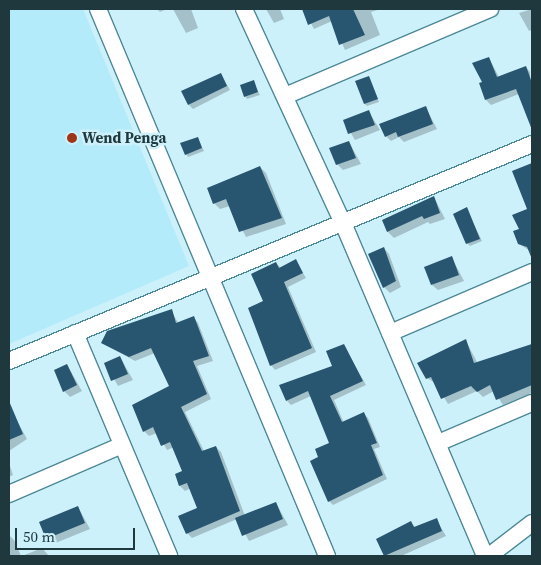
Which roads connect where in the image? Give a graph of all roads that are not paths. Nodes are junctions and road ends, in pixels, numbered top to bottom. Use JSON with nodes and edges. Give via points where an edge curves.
{"nodes":[{"id":1,"x":98,"y":9,"type":"edge"},
{"id":2,"x":244,"y":9,"type":"edge"},
{"id":3,"x":490,"y":9,"type":"edge"},
{"id":4,"x":285,"y":96,"type":"junction"},
{"id":5,"x":532,"y":144,"type":"edge"},
{"id":6,"x":343,"y":223,"type":"junction"},
{"id":7,"x":532,"y":272,"type":"edge"},
{"id":8,"x":211,"y":278,"type":"junction"},
{"id":9,"x":75,"y":333,"type":"junction"},
{"id":10,"x":390,"y":333,"type":"junction"},
{"id":11,"x":9,"y":360,"type":"edge"},
{"id":12,"x":532,"y":403,"type":"edge"},
{"id":13,"x":438,"y":443,"type":"junction"},
{"id":14,"x":122,"y":445,"type":"junction"},
{"id":15,"x":9,"y":494,"type":"edge"},
{"id":16,"x":532,"y":523,"type":"edge"},
{"id":17,"x":169,"y":556,"type":"edge"},
{"id":18,"x":327,"y":556,"type":"edge"},
{"id":19,"x":485,"y":556,"type":"edge"},
{"id":20,"x":489,"y":556,"type":"edge"}],
"edges":[{"from":1,"to":8,"type":"street"},
{"from":2,"to":4,"type":"street"},
{"from":3,"to":4,"type":"street"},
{"from":4,"to":6,"type":"street"},
{"from":5,"to":6,"type":"street"},
{"from":6,"to":8,"type":"street"},
{"from":6,"to":10,"type":"street"},
{"from":7,"to":10,"type":"street"},
{"from":8,"to":9,"type":"street"},
{"from":8,"to":18,"type":"street"},
{"from":9,"to":11,"type":"street"},
{"from":9,"to":14,"type":"street"},
{"from":10,"to":13,"type":"street"},
{"from":12,"to":13,"type":"street"},
{"from":13,"to":19,"type":"street"},
{"from":14,"to":15,"type":"street"},
{"from":14,"to":17,"type":"street"},
{"from":16,"to":20,"type":"street"}]}
